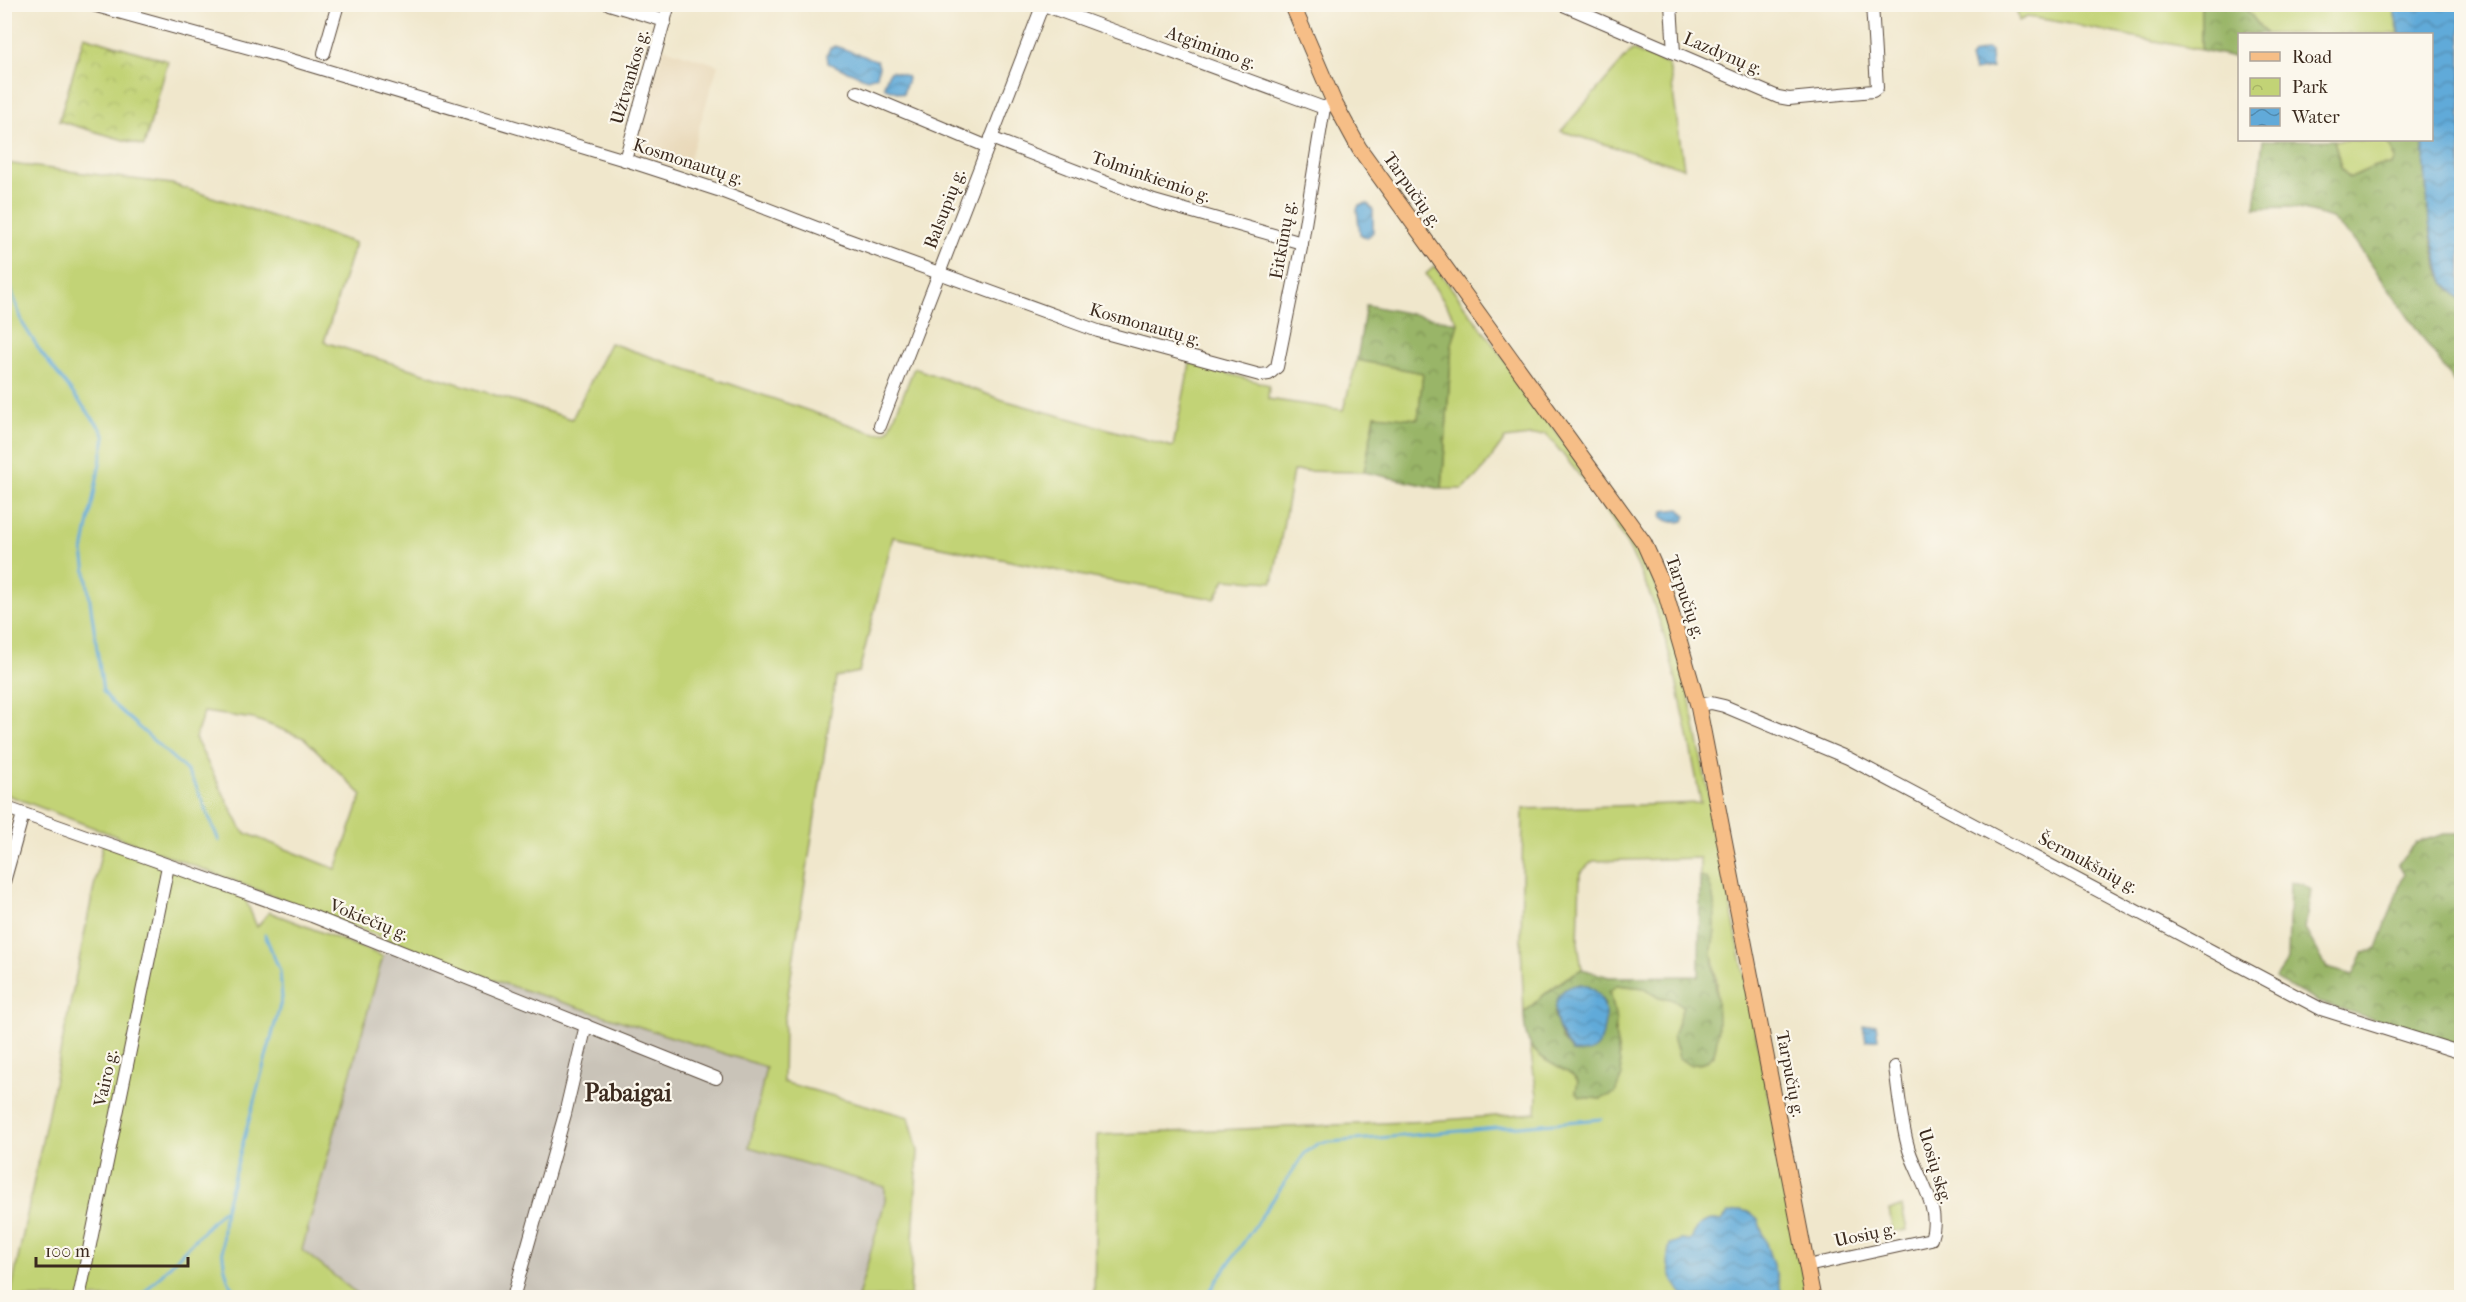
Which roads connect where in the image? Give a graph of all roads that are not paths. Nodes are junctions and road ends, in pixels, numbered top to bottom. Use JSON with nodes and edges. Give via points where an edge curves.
{"nodes":[{"id":1,"x":89,"y":4,"type":"edge"},
{"id":2,"x":338,"y":4,"type":"edge"},
{"id":3,"x":609,"y":4,"type":"edge"},
{"id":4,"x":669,"y":4,"type":"edge"},
{"id":5,"x":1292,"y":4,"type":"edge"},
{"id":6,"x":1561,"y":4,"type":"edge"},
{"id":7,"x":1671,"y":4,"type":"edge"},
{"id":8,"x":1872,"y":4,"type":"edge"},
{"id":9,"x":1042,"y":5,"type":"edge"},
{"id":10,"x":665,"y":21,"type":"junction"},
{"id":11,"x":324,"y":53,"type":"dead end"},
{"id":12,"x":1674,"y":53,"type":"junction"},
{"id":13,"x":857,"y":92,"type":"dead end"},
{"id":14,"x":1329,"y":105,"type":"junction"},
{"id":15,"x":990,"y":143,"type":"junction"},
{"id":16,"x":625,"y":160,"type":"junction"},
{"id":17,"x":1302,"y":243,"type":"junction"},
{"id":18,"x":940,"y":273,"type":"junction"},
{"id":19,"x":1269,"y":374,"type":"joint"},
{"id":20,"x":880,"y":426,"type":"dead end"},
{"id":21,"x":1698,"y":705,"type":"junction"},
{"id":22,"x":4,"y":807,"type":"edge"},
{"id":23,"x":23,"y":814,"type":"junction"},
{"id":24,"x":168,"y":866,"type":"junction"},
{"id":25,"x":4,"y":882,"type":"edge"},
{"id":26,"x":586,"y":1025,"type":"junction"},
{"id":27,"x":2462,"y":1053,"type":"edge"},
{"id":28,"x":1895,"y":1067,"type":"dead end"},
{"id":29,"x":716,"y":1078,"type":"dead end"},
{"id":30,"x":1931,"y":1239,"type":"joint"},
{"id":31,"x":1807,"y":1266,"type":"junction"},
{"id":32,"x":79,"y":1298,"type":"edge"},
{"id":33,"x":513,"y":1298,"type":"edge"},
{"id":34,"x":1813,"y":1298,"type":"edge"}],
"edges":[{"from":1,"to":16,"type":"street","name":"Kosmonautų g.","via":[[275,55]]},
{"from":2,"to":11,"type":"street"},
{"from":3,"to":10,"type":"street"},
{"from":4,"to":10,"type":"street","name":"Užtvankos g."},
{"from":5,"to":14,"type":"main road","name":"Tarpučių g."},
{"from":6,"to":12,"type":"street","name":"Lazdynų g."},
{"from":7,"to":12,"type":"street"},
{"from":8,"to":12,"type":"street","name":"Lazdynų g.","via":[[1877,88],[1873,91],[1778,97]]},
{"from":9,"to":14,"type":"street","name":"Atgimimo g."},
{"from":9,"to":15,"type":"street","name":"Balsupių g."},
{"from":10,"to":16,"type":"street","name":"Užtvankos g."},
{"from":13,"to":15,"type":"street","name":"Tolminkiemio g."},
{"from":14,"to":17,"type":"street","name":"Eitkūnų g."},
{"from":14,"to":21,"type":"main road","name":"Tarpučių g.","via":[[1644,543],[1664,588]]},
{"from":15,"to":17,"type":"street","name":"Tolminkiemio g.","via":[[1154,201]]},
{"from":15,"to":18,"type":"street","name":"Balsupių g."},
{"from":16,"to":18,"type":"street","name":"Kosmonautų g.","via":[[718,190]]},
{"from":17,"to":19,"type":"street","name":"Eitkūnų g.","via":[[1277,367]]},
{"from":18,"to":19,"type":"street","name":"Kosmonautų g.","via":[[1098,331],[1249,373]]},
{"from":18,"to":20,"type":"street","name":"Balsupių g."},
{"from":21,"to":27,"type":"street","name":"Šermukšnių g.","via":[[1724,706],[1848,758],[2321,1009]]},
{"from":21,"to":31,"type":"main road","name":"Tarpučių g."},
{"from":22,"to":23,"type":"street","name":"Vokiečių g."},
{"from":23,"to":24,"type":"street","name":"Vokiečių g."},
{"from":23,"to":25,"type":"street"},
{"from":24,"to":26,"type":"street","name":"Vokiečių g.","via":[[312,916]]},
{"from":24,"to":32,"type":"street","name":"Vairo g."},
{"from":26,"to":29,"type":"street","name":"Vokiečių g."},
{"from":26,"to":33,"type":"street"},
{"from":28,"to":30,"type":"street","name":"Uosių skg.","via":[[1910,1152],[1931,1209],[1935,1229]]},
{"from":30,"to":31,"type":"street","name":"Uosių g."},
{"from":31,"to":34,"type":"main road","name":"Tarpučių g."}]}
